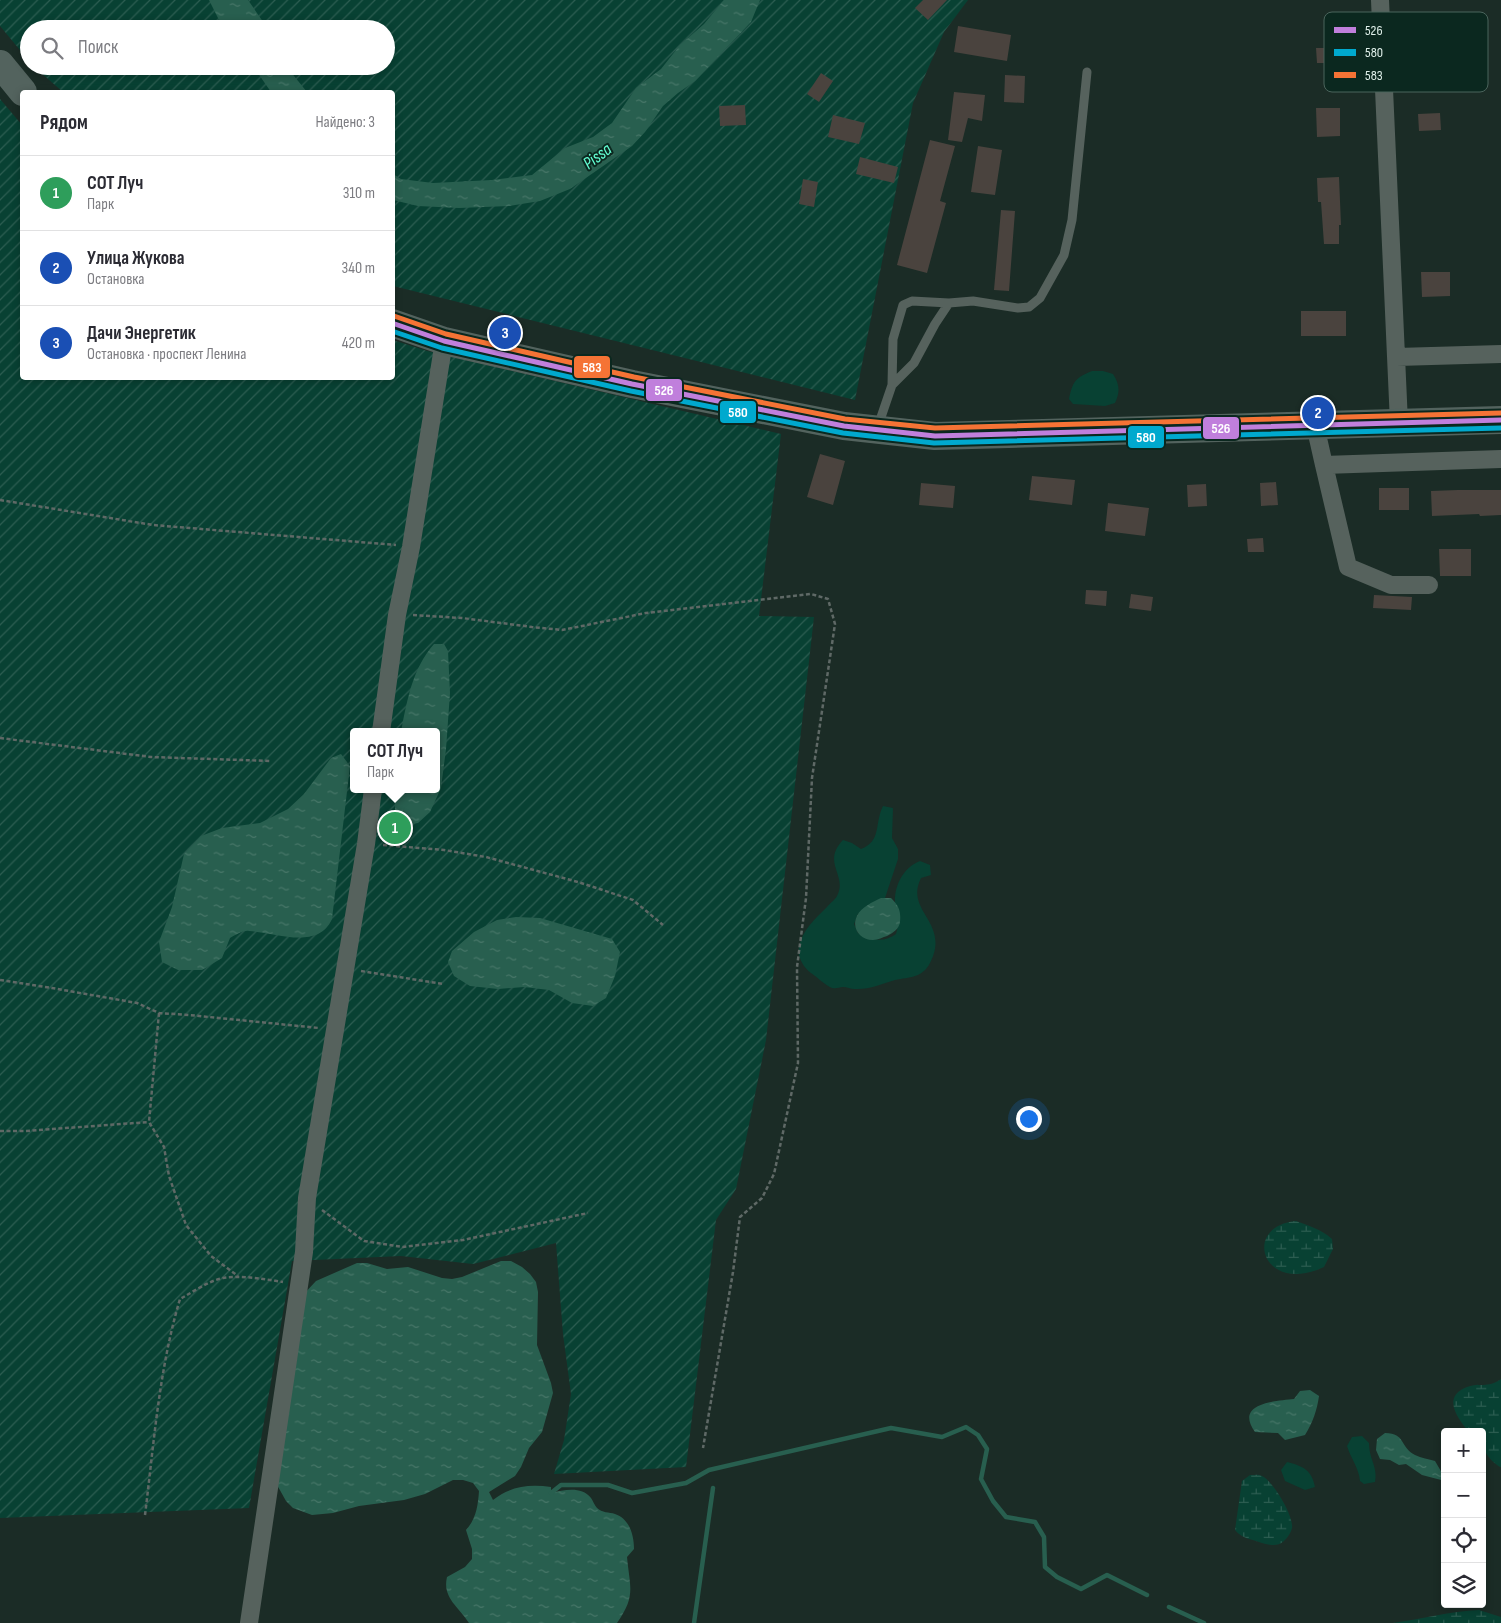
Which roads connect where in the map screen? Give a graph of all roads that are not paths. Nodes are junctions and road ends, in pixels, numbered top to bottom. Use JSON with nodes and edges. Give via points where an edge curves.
{"nodes":[{"id":1,"x":0,"y":64,"type":"edge"},
{"id":2,"x":1087,"y":72,"type":"dead end"},
{"id":3,"x":21,"y":90,"type":"edge"},
{"id":4,"x":1384,"y":92,"type":"edge"},
{"id":5,"x":950,"y":303,"type":"junction"},
{"id":6,"x":395,"y":324,"type":"edge"},
{"id":7,"x":444,"y":341,"type":"junction"},
{"id":8,"x":1501,"y":354,"type":"edge"},
{"id":9,"x":1397,"y":357,"type":"junction"},
{"id":10,"x":892,"y":385,"type":"junction"},
{"id":11,"x":1501,"y":420,"type":"edge"},
{"id":12,"x":1399,"y":423,"type":"junction"},
{"id":13,"x":1315,"y":425,"type":"junction"},
{"id":14,"x":876,"y":430,"type":"junction"},
{"id":15,"x":1501,"y":460,"type":"edge"},
{"id":16,"x":1324,"y":465,"type":"junction"},
{"id":17,"x":1429,"y":585,"type":"dead end"},
{"id":18,"x":382,"y":728,"type":"edge"},
{"id":19,"x":372,"y":793,"type":"edge"},
{"id":20,"x":249,"y":1623,"type":"edge"}],
"edges":[{"from":1,"to":3,"type":"main road"},
{"from":2,"to":5,"type":"lane","via":[[1072,220],[1064,255],[1040,298],[1029,307],[1018,308],[973,301]]},
{"from":4,"to":9,"type":"street"},
{"from":5,"to":10,"type":"lane","via":[[934,324],[914,363]]},
{"from":5,"to":10,"type":"lane","via":[[912,301],[903,305],[893,340]]},
{"from":6,"to":7,"type":"main road"},
{"from":7,"to":14,"type":"main road","via":[[632,384]]},
{"from":7,"to":18,"type":"street","via":[[397,615]]},
{"from":8,"to":9,"type":"street"},
{"from":9,"to":12,"type":"street"},
{"from":10,"to":14,"type":"lane"},
{"from":11,"to":12,"type":"main road"},
{"from":12,"to":13,"type":"main road"},
{"from":13,"to":14,"type":"main road","via":[[935,436]]},
{"from":13,"to":16,"type":"street"},
{"from":15,"to":16,"type":"street"},
{"from":16,"to":17,"type":"street","via":[[1348,567],[1391,585]]},
{"from":19,"to":20,"type":"street","via":[[307,1198],[300,1284]]}]}
